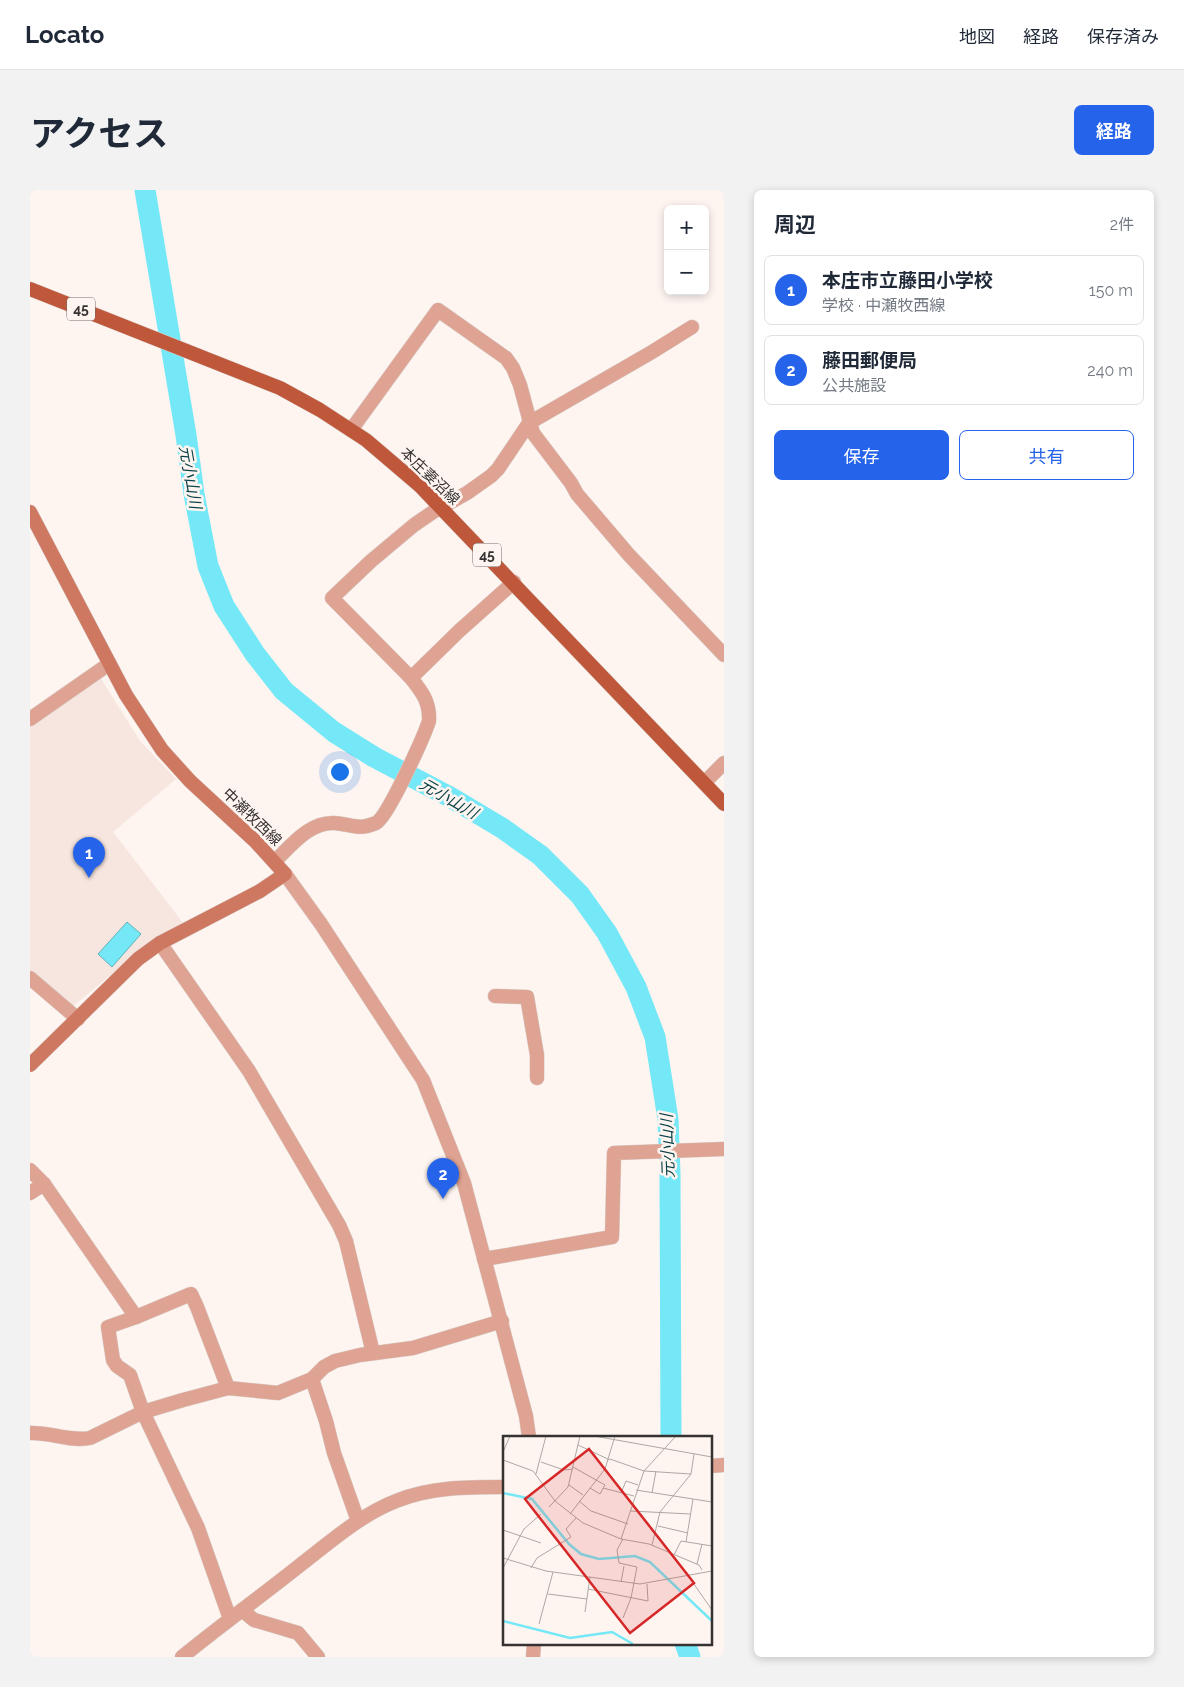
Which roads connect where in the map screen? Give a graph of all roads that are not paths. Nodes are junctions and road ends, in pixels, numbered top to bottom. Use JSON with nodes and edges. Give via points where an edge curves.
{"nodes":[{"id":1,"x":30,"y":289,"type":"edge"},
{"id":2,"x":692,"y":327,"type":"dead end"},
{"id":3,"x":529,"y":423,"type":"junction"},
{"id":4,"x":351,"y":430,"type":"junction"},
{"id":5,"x":441,"y":508,"type":"junction"},
{"id":6,"x":30,"y":512,"type":"edge"},
{"id":7,"x":514,"y":582,"type":"junction"},
{"id":8,"x":724,"y":655,"type":"edge"},
{"id":9,"x":109,"y":664,"type":"junction"},
{"id":10,"x":411,"y":678,"type":"junction"},
{"id":11,"x":30,"y":719,"type":"edge"},
{"id":12,"x":724,"y":763,"type":"edge"},
{"id":13,"x":704,"y":783,"type":"junction"},
{"id":14,"x":724,"y":804,"type":"edge"},
{"id":15,"x":274,"y":862,"type":"junction"},
{"id":16,"x":285,"y":874,"type":"junction"},
{"id":17,"x":160,"y":943,"type":"junction"},
{"id":18,"x":30,"y":978,"type":"edge"},
{"id":19,"x":495,"y":996,"type":"dead end"},
{"id":20,"x":78,"y":1019,"type":"junction"},
{"id":21,"x":30,"y":1065,"type":"edge"},
{"id":22,"x":537,"y":1078,"type":"dead end"},
{"id":23,"x":724,"y":1149,"type":"edge"},
{"id":24,"x":30,"y":1170,"type":"edge"},
{"id":25,"x":44,"y":1184,"type":"junction"},
{"id":26,"x":30,"y":1193,"type":"edge"},
{"id":27,"x":484,"y":1259,"type":"junction"},
{"id":28,"x":136,"y":1317,"type":"junction"},
{"id":29,"x":502,"y":1321,"type":"junction"},
{"id":30,"x":372,"y":1354,"type":"junction"},
{"id":31,"x":312,"y":1379,"type":"junction"},
{"id":32,"x":228,"y":1388,"type":"junction"},
{"id":33,"x":143,"y":1412,"type":"junction"},
{"id":34,"x":30,"y":1433,"type":"edge"},
{"id":35,"x":529,"y":1436,"type":"edge"},
{"id":36,"x":503,"y":1487,"type":"edge"},
{"id":37,"x":358,"y":1521,"type":"junction"},
{"id":38,"x":242,"y":1610,"type":"junction"},
{"id":39,"x":230,"y":1619,"type":"junction"},
{"id":40,"x":534,"y":1644,"type":"edge"},
{"id":41,"x":182,"y":1657,"type":"edge"},
{"id":42,"x":318,"y":1657,"type":"edge"},
{"id":43,"x":533,"y":1657,"type":"edge"}],
"edges":[{"from":1,"to":4,"type":"main road","name":"本庄妻沼線","number":"45","via":[[280,388]]},
{"from":2,"to":3,"type":"street"},
{"from":3,"to":4,"type":"street","via":[[520,385],[506,358],[438,310]]},
{"from":3,"to":5,"type":"street","via":[[494,472]]},
{"from":3,"to":8,"type":"street","via":[[577,494],[629,555]]},
{"from":4,"to":5,"type":"main road","name":"本庄妻沼線","number":"45","via":[[399,467]]},
{"from":5,"to":7,"type":"main road","name":"本庄妻沼線","number":"45"},
{"from":5,"to":10,"type":"street","via":[[414,525],[332,598]]},
{"from":6,"to":9,"type":"main road","name":"中瀬牧西線"},
{"from":7,"to":10,"type":"street"},
{"from":7,"to":13,"type":"main road","name":"本庄妻沼線","number":"45"},
{"from":9,"to":11,"type":"street"},
{"from":9,"to":15,"type":"main road","name":"中瀬牧西線","via":[[136,712],[168,758]]},
{"from":10,"to":15,"type":"street","via":[[423,692],[429,711],[426,729],[379,821],[360,828],[320,824]]},
{"from":12,"to":13,"type":"street"},
{"from":13,"to":14,"type":"main road","name":"本庄妻沼線","number":"45"},
{"from":15,"to":16,"type":"main road","name":"中瀬牧西線"},
{"from":16,"to":17,"type":"main road","via":[[260,891]]},
{"from":16,"to":27,"type":"street","via":[[423,1080],[464,1183]]},
{"from":17,"to":20,"type":"main road","via":[[138,959]]},
{"from":17,"to":30,"type":"street","via":[[249,1071],[339,1225],[346,1242]]},
{"from":18,"to":20,"type":"street"},
{"from":19,"to":22,"type":"street","via":[[526,997],[538,1055]]},
{"from":20,"to":21,"type":"main road"},
{"from":23,"to":27,"type":"street","via":[[614,1153],[612,1237]]},
{"from":24,"to":25,"type":"street"},
{"from":25,"to":26,"type":"street"},
{"from":25,"to":28,"type":"street"},
{"from":27,"to":29,"type":"street"},
{"from":28,"to":32,"type":"street","via":[[191,1294]]},
{"from":28,"to":33,"type":"street","via":[[108,1326],[113,1360],[130,1375]]},
{"from":29,"to":30,"type":"street","via":[[413,1348]]},
{"from":29,"to":35,"type":"street"},
{"from":30,"to":31,"type":"street","via":[[335,1361]]},
{"from":31,"to":32,"type":"street","via":[[278,1393]]},
{"from":31,"to":37,"type":"street"},
{"from":32,"to":33,"type":"street"},
{"from":33,"to":34,"type":"street","via":[[81,1440]]},
{"from":33,"to":39,"type":"street","via":[[198,1528]]},
{"from":36,"to":37,"type":"street","via":[[436,1489],[396,1500]]},
{"from":37,"to":38,"type":"street"},
{"from":38,"to":39,"type":"street"},
{"from":38,"to":42,"type":"street","via":[[254,1620],[298,1633]]},
{"from":39,"to":41,"type":"street"},
{"from":40,"to":43,"type":"street"}]}
